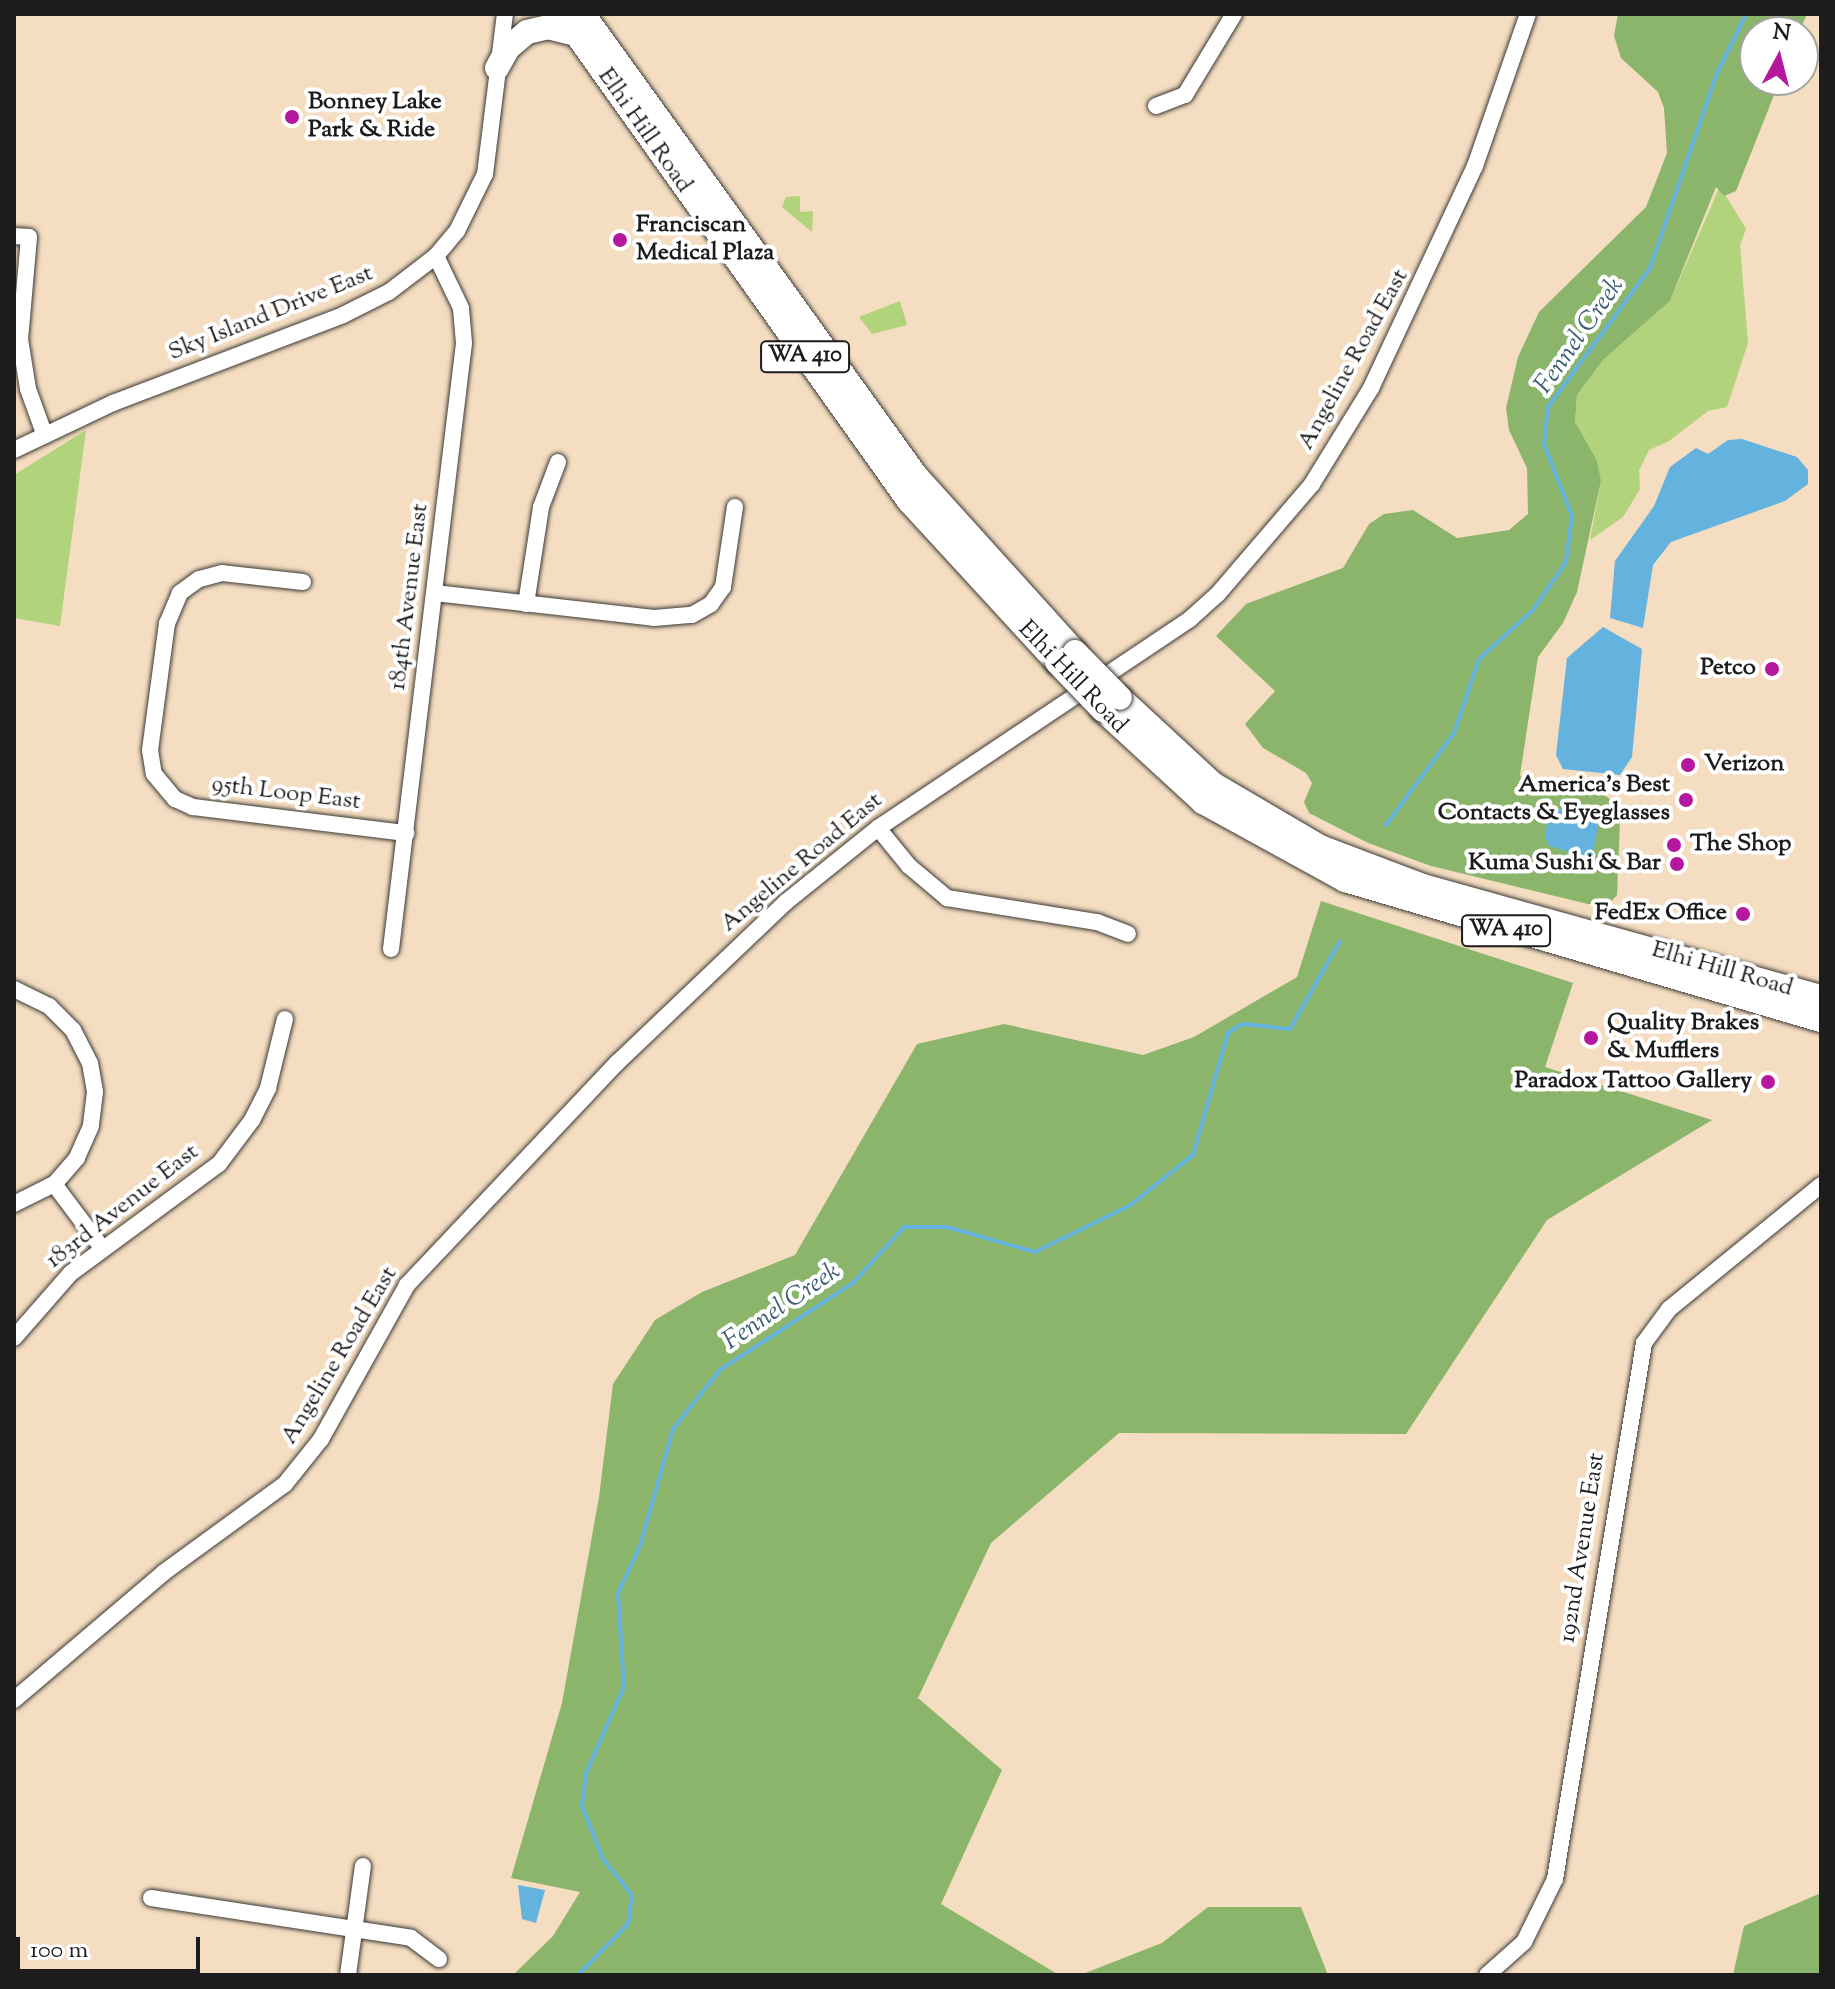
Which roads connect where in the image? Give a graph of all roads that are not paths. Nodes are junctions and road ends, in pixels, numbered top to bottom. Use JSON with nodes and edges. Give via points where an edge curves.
{"nodes":[{"id":1,"x":505,"y":14,"type":"edge"},
{"id":2,"x":562,"y":14,"type":"edge"},
{"id":3,"x":1234,"y":14,"type":"edge"},
{"id":4,"x":1528,"y":14,"type":"edge"},
{"id":5,"x":580,"y":24,"type":"edge"},
{"id":6,"x":497,"y":68,"type":"junction"},
{"id":7,"x":1156,"y":106,"type":"dead end"},
{"id":8,"x":22,"y":236,"type":"edge"},
{"id":9,"x":436,"y":256,"type":"junction"},
{"id":10,"x":44,"y":433,"type":"junction"},
{"id":11,"x":14,"y":450,"type":"edge"},
{"id":12,"x":558,"y":462,"type":"dead end"},
{"id":13,"x":735,"y":507,"type":"dead end"},
{"id":14,"x":303,"y":582,"type":"dead end"},
{"id":15,"x":435,"y":593,"type":"junction"},
{"id":16,"x":526,"y":604,"type":"junction"},
{"id":17,"x":1111,"y":704,"type":"junction"},
{"id":18,"x":878,"y":828,"type":"junction"},
{"id":19,"x":406,"y":833,"type":"junction"},
{"id":20,"x":1128,"y":934,"type":"dead end"},
{"id":21,"x":391,"y":949,"type":"dead end"},
{"id":22,"x":14,"y":989,"type":"edge"},
{"id":23,"x":1821,"y":997,"type":"edge"},
{"id":24,"x":285,"y":1019,"type":"dead end"},
{"id":25,"x":1821,"y":1020,"type":"edge"},
{"id":26,"x":54,"y":1184,"type":"junction"},
{"id":27,"x":1821,"y":1185,"type":"edge"},
{"id":28,"x":14,"y":1204,"type":"edge"},
{"id":29,"x":102,"y":1248,"type":"junction"},
{"id":30,"x":14,"y":1338,"type":"edge"},
{"id":31,"x":14,"y":1700,"type":"edge"},
{"id":32,"x":363,"y":1866,"type":"dead end"},
{"id":33,"x":151,"y":1898,"type":"dead end"},
{"id":34,"x":355,"y":1928,"type":"junction"},
{"id":35,"x":439,"y":1959,"type":"dead end"},
{"id":36,"x":348,"y":1975,"type":"edge"},
{"id":37,"x":1487,"y":1975,"type":"edge"}],
"edges":[{"from":1,"to":6,"type":"street","name":"Sky Island Drive East"},
{"from":2,"to":5,"type":"highway","name":"Elhi Hill Road","number":"WA 410"},
{"from":3,"to":7,"type":"street","via":[[1185,95]]},
{"from":4,"to":18,"type":"street","name":"Angeline Road East","via":[[1501,99],[1432,266],[1371,388],[1297,503],[1204,609]]},
{"from":5,"to":6,"type":"highway","via":[[527,32],[508,48]]},
{"from":5,"to":17,"type":"highway","name":"Elhi Hill Road","number":"WA 410","bridge":true,"via":[[909,501]]},
{"from":6,"to":9,"type":"street","name":"Sky Island Drive East","via":[[485,174],[464,220]]},
{"from":8,"to":10,"type":"street","via":[[20,339],[28,389]]},
{"from":9,"to":10,"type":"street","name":"Sky Island Drive East","via":[[389,292],[343,315]]},
{"from":9,"to":15,"type":"street","name":"184th Avenue East","via":[[464,325]]},
{"from":10,"to":11,"type":"street","name":"Sky Island Drive East"},
{"from":12,"to":16,"type":"street","via":[[541,507]]},
{"from":13,"to":16,"type":"street","via":[[723,587],[711,604],[692,615],[654,618]]},
{"from":14,"to":19,"type":"street","name":"95th Loop East","via":[[222,573],[199,579],[180,593],[167,623],[150,750],[154,774],[164,790],[193,807]]},
{"from":15,"to":16,"type":"street"},
{"from":15,"to":19,"type":"street","name":"184th Avenue East"},
{"from":17,"to":23,"type":"highway","name":"Elhi Hill Road","number":"WA 410","via":[[1213,784],[1278,825],[1368,868]]},
{"from":17,"to":25,"type":"highway","name":"Elhi Hill Road","number":"WA 410","via":[[1203,802],[1345,880]]},
{"from":18,"to":20,"type":"street","via":[[909,866],[947,898],[1097,922]]},
{"from":18,"to":31,"type":"street","name":"Angeline Road East","via":[[771,916],[617,1063],[459,1226],[407,1285],[321,1439],[285,1484],[163,1573]]},
{"from":19,"to":21,"type":"street","name":"184th Avenue East"},
{"from":22,"to":26,"type":"street","via":[[64,1019],[83,1046],[94,1078],[94,1110],[86,1141]]},
{"from":24,"to":29,"type":"street","name":"183rd Avenue East","via":[[268,1088],[239,1139],[193,1187]]},
{"from":26,"to":28,"type":"street"},
{"from":26,"to":29,"type":"street"},
{"from":27,"to":37,"type":"street","name":"192nd Avenue East","via":[[1669,1309],[1644,1343],[1555,1879],[1524,1942]]},
{"from":29,"to":30,"type":"street","name":"183rd Avenue East","via":[[71,1273]]},
{"from":32,"to":34,"type":"street"},
{"from":33,"to":34,"type":"street"},
{"from":34,"to":35,"type":"street","via":[[411,1938]]},
{"from":34,"to":36,"type":"street"}]}
